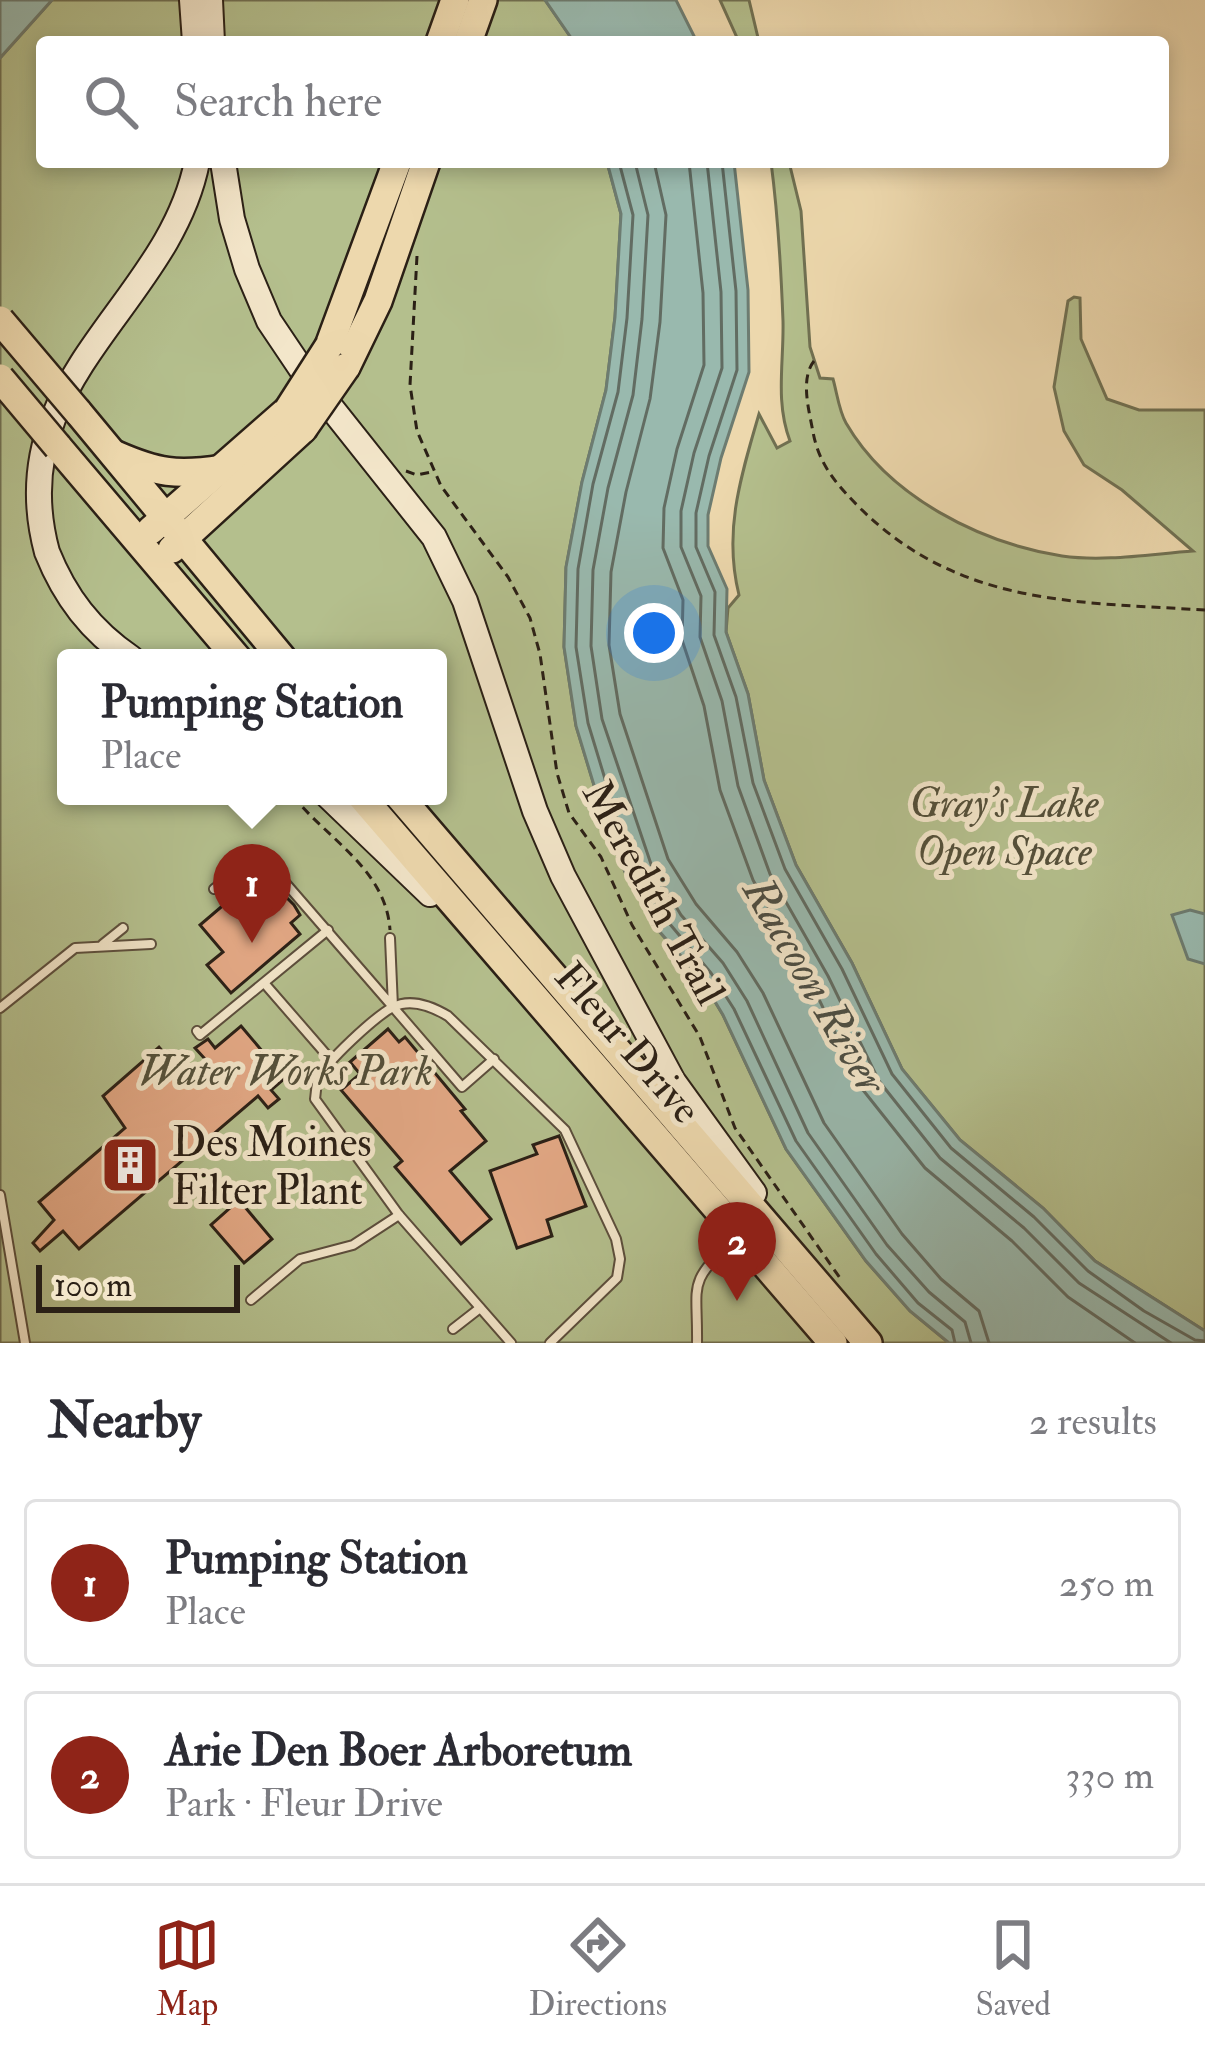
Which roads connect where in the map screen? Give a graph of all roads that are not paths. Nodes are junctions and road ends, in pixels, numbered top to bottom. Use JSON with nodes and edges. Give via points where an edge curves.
{"nodes":[{"id":1,"x":192,"y":0,"type":"edge"},
{"id":2,"x":210,"y":0,"type":"edge"},
{"id":3,"x":455,"y":0,"type":"edge"},
{"id":4,"x":484,"y":0,"type":"edge"},
{"id":5,"x":195,"y":36,"type":"edge"},
{"id":6,"x":212,"y":36,"type":"edge"},
{"id":7,"x":442,"y":36,"type":"edge"},
{"id":8,"x":471,"y":36,"type":"edge"},
{"id":9,"x":194,"y":168,"type":"edge"},
{"id":10,"x":224,"y":168,"type":"edge"},
{"id":11,"x":395,"y":168,"type":"edge"},
{"id":12,"x":424,"y":168,"type":"edge"},
{"id":13,"x":0,"y":320,"type":"edge"},
{"id":14,"x":338,"y":357,"type":"junction"},
{"id":15,"x":0,"y":378,"type":"edge"},
{"id":16,"x":295,"y":419,"type":"junction"},
{"id":17,"x":111,"y":453,"type":"junction"},
{"id":18,"x":222,"y":469,"type":"junction"},
{"id":19,"x":173,"y":529,"type":"junction"},
{"id":20,"x":146,"y":553,"type":"junction"},
{"id":21,"x":120,"y":649,"type":"edge"},
{"id":22,"x":229,"y":649,"type":"edge"},
{"id":23,"x":274,"y":649,"type":"edge"},
{"id":24,"x":337,"y":805,"type":"edge"},
{"id":25,"x":369,"y":805,"type":"edge"},
{"id":26,"x":406,"y":805,"type":"edge"},
{"id":27,"x":214,"y":889,"type":"dead end"},
{"id":28,"x":123,"y":928,"type":"dead end"},
{"id":29,"x":328,"y":930,"type":"junction"},
{"id":30,"x":390,"y":938,"type":"road end"},
{"id":31,"x":101,"y":944,"type":"junction"},
{"id":32,"x":151,"y":944,"type":"dead end"},
{"id":33,"x":265,"y":984,"type":"junction"},
{"id":34,"x":393,"y":1007,"type":"junction"},
{"id":35,"x":0,"y":1008,"type":"edge"},
{"id":36,"x":546,"y":1010,"type":"junction"},
{"id":37,"x":197,"y":1031,"type":"dead end"},
{"id":38,"x":494,"y":1059,"type":"junction"},
{"id":39,"x":332,"y":1060,"type":"junction"},
{"id":40,"x":0,"y":1195,"type":"edge"},
{"id":41,"x":399,"y":1215,"type":"junction"},
{"id":42,"x":750,"y":1225,"type":"junction"},
{"id":43,"x":843,"y":1298,"type":"junction"},
{"id":44,"x":251,"y":1300,"type":"dead end"},
{"id":45,"x":480,"y":1308,"type":"junction"},
{"id":46,"x":453,"y":1329,"type":"dead end"},
{"id":47,"x":25,"y":1343,"type":"edge"},
{"id":48,"x":511,"y":1343,"type":"edge"},
{"id":49,"x":550,"y":1343,"type":"edge"},
{"id":50,"x":697,"y":1343,"type":"edge"},
{"id":51,"x":832,"y":1343,"type":"edge"},
{"id":52,"x":868,"y":1343,"type":"edge"}],
"edges":[{"from":1,"to":5,"type":"main road"},
{"from":2,"to":6,"type":"main road"},
{"from":3,"to":7,"type":"main road"},
{"from":4,"to":8,"type":"main road"},
{"from":9,"to":21,"type":"main road","via":[[172,232],[67,368],[38,436],[34,508],[54,568],[88,622]]},
{"from":10,"to":43,"type":"main road","via":[[242,253],[269,320],[416,509],[456,580],[548,846],[601,950],[673,1081]]},
{"from":11,"to":14,"type":"main road"},
{"from":12,"to":14,"type":"main road","via":[[378,301]]},
{"from":13,"to":17,"type":"main road","bridge":true},
{"from":14,"to":16,"type":"main road","bridge":true},
{"from":15,"to":20,"type":"main road","bridge":true},
{"from":16,"to":18,"type":"main road"},
{"from":16,"to":19,"type":"main road"},
{"from":17,"to":18,"type":"main road","via":[[176,475]]},
{"from":17,"to":19,"type":"main road"},
{"from":18,"to":19,"type":"main road"},
{"from":19,"to":20,"type":"main road"},
{"from":19,"to":23,"type":"main road"},
{"from":20,"to":22,"type":"main road"},
{"from":24,"to":36,"type":"main road"},
{"from":25,"to":36,"type":"main road","name":"Fleur Drive"},
{"from":26,"to":42,"type":"main road","name":"Fleur Drive"},
{"from":27,"to":29,"type":"lane","via":[[250,861],[269,864]]},
{"from":28,"to":31,"type":"lane"},
{"from":29,"to":33,"type":"lane"},
{"from":29,"to":34,"type":"lane"},
{"from":30,"to":34,"type":"lane"},
{"from":31,"to":32,"type":"lane"},
{"from":31,"to":35,"type":"lane","via":[[62,956]]},
{"from":33,"to":37,"type":"lane"},
{"from":33,"to":39,"type":"lane"},
{"from":34,"to":38,"type":"lane","via":[[435,1008]]},
{"from":34,"to":38,"type":"lane","via":[[462,1087]]},
{"from":34,"to":39,"type":"lane"},
{"from":36,"to":42,"type":"main road","name":"Fleur Drive"},
{"from":38,"to":49,"type":"lane","via":[[577,1149],[620,1258],[617,1278]]},
{"from":39,"to":41,"type":"lane","via":[[315,1099]]},
{"from":40,"to":47,"type":"lane"},
{"from":41,"to":44,"type":"lane","via":[[366,1242],[300,1259]]},
{"from":41,"to":45,"type":"lane"},
{"from":42,"to":43,"type":"main road","name":"Fleur Drive"},
{"from":42,"to":50,"type":"lane","via":[[702,1270],[694,1289]]},
{"from":42,"to":51,"type":"main road","name":"Fleur Drive"},
{"from":43,"to":52,"type":"main road","name":"Fleur Drive"},
{"from":45,"to":46,"type":"lane"},
{"from":45,"to":48,"type":"lane"}]}
